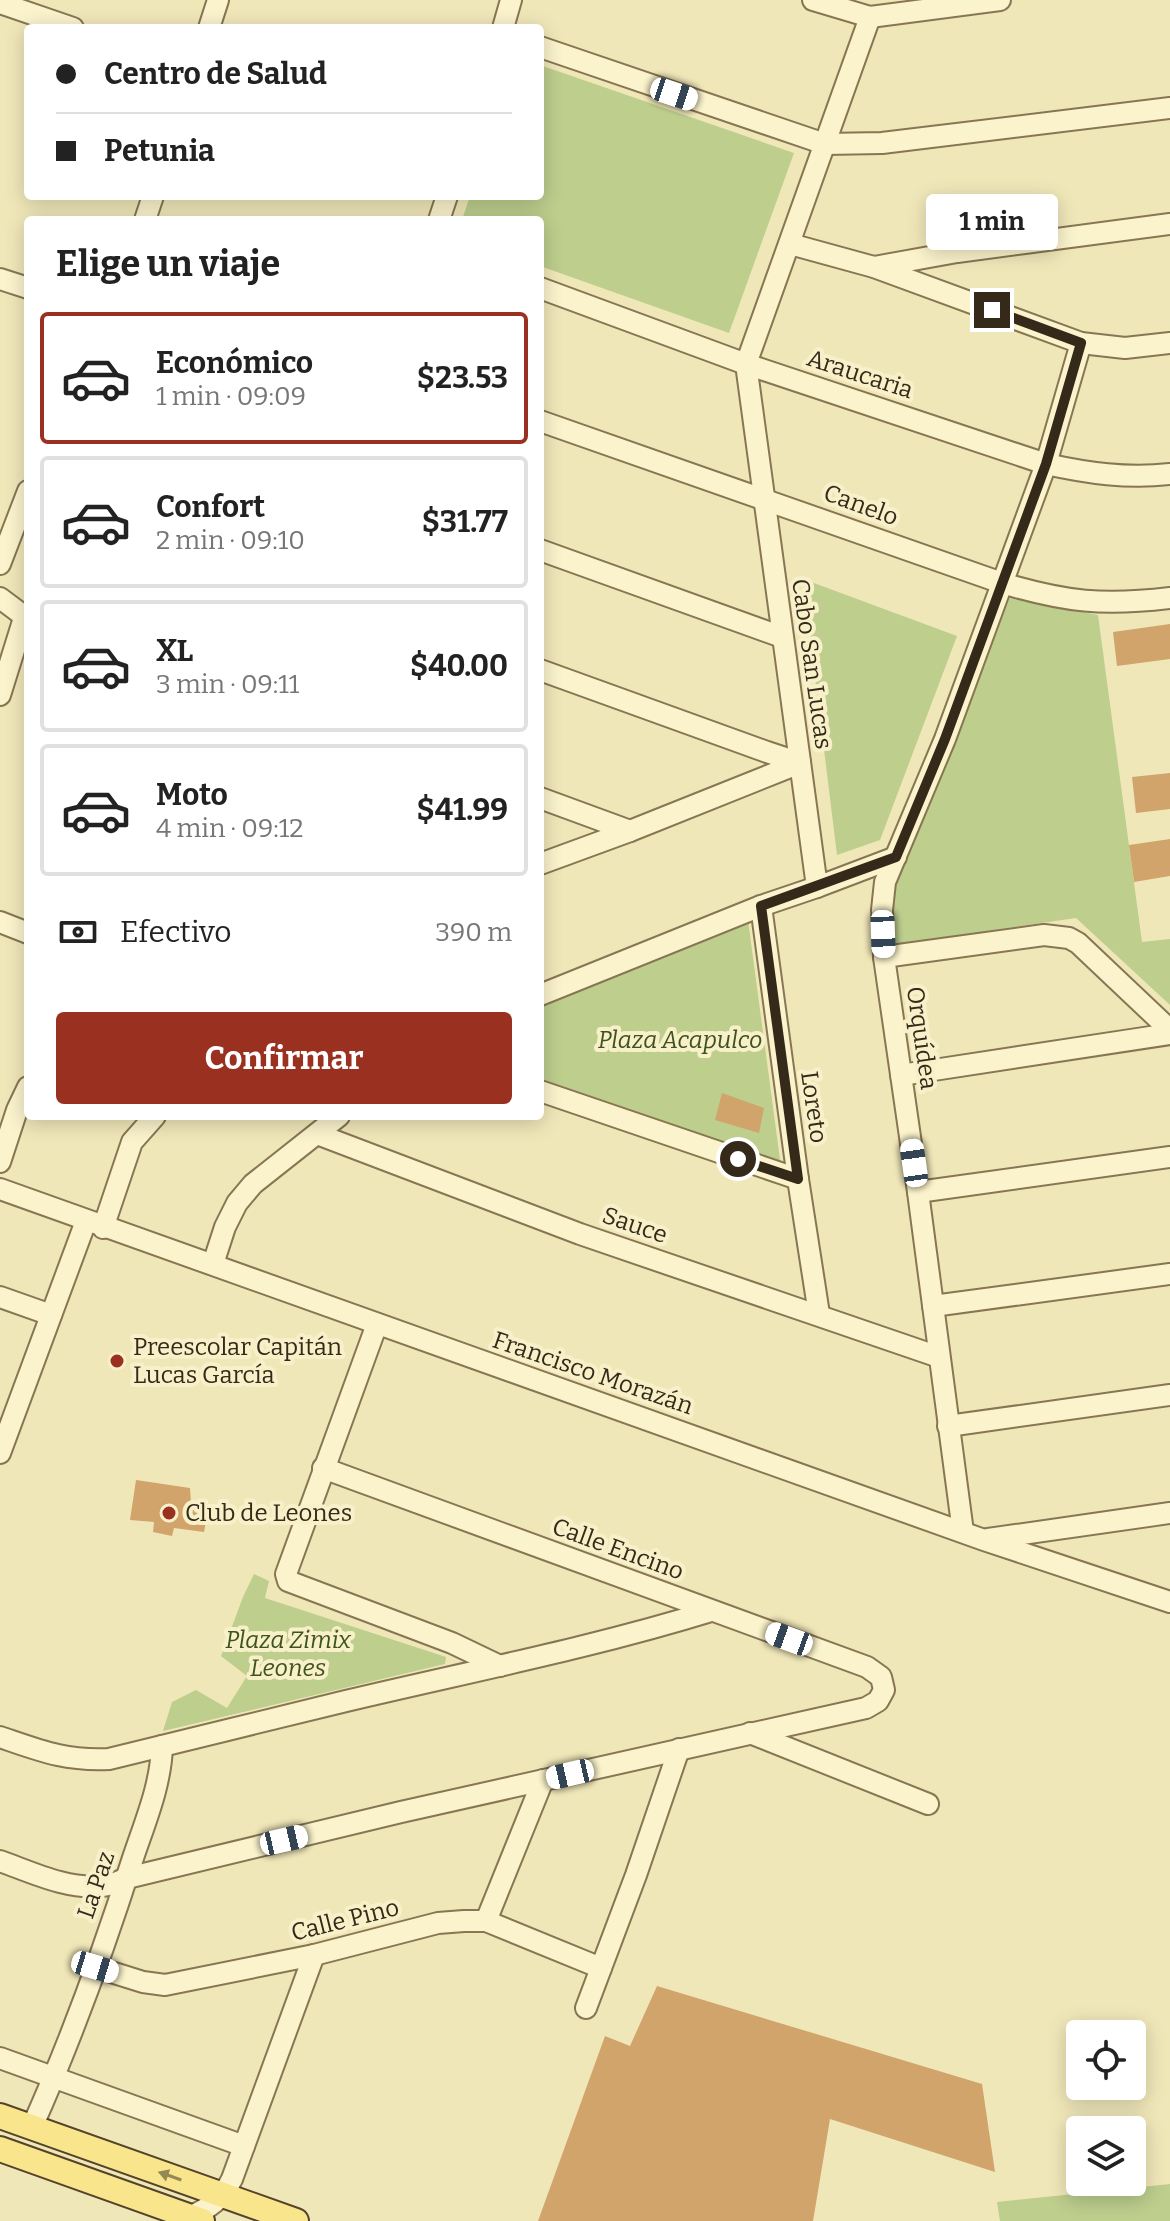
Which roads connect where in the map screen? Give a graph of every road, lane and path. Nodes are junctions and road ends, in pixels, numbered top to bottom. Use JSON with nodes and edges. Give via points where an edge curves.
{"nodes":[{"id":1,"x":218,"y":0,"type":"edge"},
{"id":2,"x":511,"y":0,"type":"edge"},
{"id":3,"x":813,"y":0,"type":"edge"},
{"id":4,"x":1000,"y":0,"type":"edge"},
{"id":5,"x":0,"y":3,"type":"edge"},
{"id":6,"x":870,"y":17,"type":"junction"},
{"id":7,"x":61,"y":24,"type":"edge"},
{"id":8,"x":210,"y":24,"type":"edge"},
{"id":9,"x":504,"y":24,"type":"edge"},
{"id":10,"x":544,"y":48,"type":"edge"},
{"id":11,"x":1170,"y":108,"type":"edge"},
{"id":12,"x":825,"y":144,"type":"junction"},
{"id":13,"x":1170,"y":224,"type":"edge"},
{"id":14,"x":790,"y":244,"type":"junction"},
{"id":15,"x":874,"y":267,"type":"junction"},
{"id":16,"x":0,"y":279,"type":"edge"},
{"id":17,"x":24,"y":287,"type":"edge"},
{"id":18,"x":544,"y":289,"type":"edge"},
{"id":19,"x":1081,"y":343,"type":"junction"},
{"id":20,"x":1170,"y":343,"type":"edge"},
{"id":21,"x":746,"y":364,"type":"junction"},
{"id":22,"x":544,"y":422,"type":"edge"},
{"id":23,"x":1046,"y":464,"type":"junction"},
{"id":24,"x":1170,"y":474,"type":"edge"},
{"id":25,"x":764,"y":498,"type":"junction"},
{"id":26,"x":24,"y":501,"type":"edge"},
{"id":27,"x":544,"y":551,"type":"edge"},
{"id":28,"x":0,"y":564,"type":"edge"},
{"id":29,"x":1002,"y":583,"type":"junction"},
{"id":30,"x":0,"y":598,"type":"edge"},
{"id":31,"x":1170,"y":598,"type":"edge"},
{"id":32,"x":24,"y":617,"type":"edge"},
{"id":33,"x":24,"y":625,"type":"edge"},
{"id":34,"x":782,"y":637,"type":"junction"},
{"id":35,"x":544,"y":671,"type":"edge"},
{"id":36,"x":0,"y":695,"type":"edge"},
{"id":37,"x":800,"y":763,"type":"junction"},
{"id":38,"x":544,"y":799,"type":"edge"},
{"id":39,"x":630,"y":831,"type":"junction"},
{"id":40,"x":896,"y":857,"type":"junction"},
{"id":41,"x":544,"y":863,"type":"edge"},
{"id":42,"x":817,"y":887,"type":"junction"},
{"id":43,"x":761,"y":906,"type":"junction"},
{"id":44,"x":884,"y":957,"type":"junction"},
{"id":45,"x":544,"y":993,"type":"edge"},
{"id":46,"x":1170,"y":1032,"type":"edge"},
{"id":47,"x":901,"y":1075,"type":"junction"},
{"id":48,"x":544,"y":1092,"type":"edge"},
{"id":49,"x":24,"y":1095,"type":"edge"},
{"id":50,"x":151,"y":1120,"type":"edge"},
{"id":51,"x":334,"y":1120,"type":"edge"},
{"id":52,"x":317,"y":1134,"type":"junction"},
{"id":53,"x":1170,"y":1157,"type":"edge"},
{"id":54,"x":0,"y":1162,"type":"edge"},
{"id":55,"x":798,"y":1179,"type":"junction"},
{"id":56,"x":0,"y":1189,"type":"edge"},
{"id":57,"x":918,"y":1192,"type":"junction"},
{"id":58,"x":94,"y":1224,"type":"junction"},
{"id":59,"x":213,"y":1264,"type":"junction"},
{"id":60,"x":1170,"y":1274,"type":"edge"},
{"id":61,"x":0,"y":1297,"type":"edge"},
{"id":62,"x":933,"y":1306,"type":"junction"},
{"id":63,"x":819,"y":1314,"type":"junction"},
{"id":64,"x":51,"y":1315,"type":"junction"},
{"id":65,"x":377,"y":1324,"type":"junction"},
{"id":66,"x":939,"y":1357,"type":"junction"},
{"id":67,"x":1170,"y":1395,"type":"edge"},
{"id":68,"x":5,"y":1425,"type":"edge"},
{"id":69,"x":948,"y":1426,"type":"junction"},
{"id":70,"x":0,"y":1453,"type":"edge"},
{"id":71,"x":323,"y":1468,"type":"junction"},
{"id":72,"x":1170,"y":1513,"type":"edge"},
{"id":73,"x":963,"y":1532,"type":"junction"},
{"id":74,"x":984,"y":1540,"type":"junction"},
{"id":75,"x":1170,"y":1602,"type":"edge"},
{"id":76,"x":711,"y":1611,"type":"junction"},
{"id":77,"x":500,"y":1666,"type":"junction"},
{"id":78,"x":750,"y":1733,"type":"junction"},
{"id":79,"x":0,"y":1737,"type":"edge"},
{"id":80,"x":162,"y":1746,"type":"junction"},
{"id":81,"x":679,"y":1749,"type":"junction"},
{"id":82,"x":543,"y":1780,"type":"junction"},
{"id":83,"x":928,"y":1804,"type":"dead end"},
{"id":84,"x":0,"y":1861,"type":"edge"},
{"id":85,"x":127,"y":1878,"type":"junction"},
{"id":86,"x":486,"y":1921,"type":"junction"},
{"id":87,"x":314,"y":1955,"type":"junction"},
{"id":88,"x":95,"y":1967,"type":"junction"},
{"id":89,"x":601,"y":1968,"type":"junction"},
{"id":90,"x":586,"y":2008,"type":"dead end"},
{"id":91,"x":0,"y":2058,"type":"edge"},
{"id":92,"x":54,"y":2078,"type":"junction"},
{"id":93,"x":0,"y":2116,"type":"edge"},
{"id":94,"x":32,"y":2127,"type":"junction"},
{"id":95,"x":0,"y":2131,"type":"edge"},
{"id":96,"x":244,"y":2146,"type":"junction"},
{"id":97,"x":0,"y":2149,"type":"edge"},
{"id":98,"x":112,"y":2156,"type":"junction"},
{"id":99,"x":38,"y":2163,"type":"junction"},
{"id":100,"x":224,"y":2195,"type":"junction"},
{"id":101,"x":195,"y":2219,"type":"edge"},
{"id":102,"x":291,"y":2220,"type":"edge"}],
"edges":[{"from":1,"to":8,"type":"street"},
{"from":2,"to":9,"type":"street"},
{"from":3,"to":6,"type":"street"},
{"from":4,"to":6,"type":"street"},
{"from":5,"to":7,"type":"street"},
{"from":6,"to":12,"type":"street"},
{"from":10,"to":12,"type":"street"},
{"from":11,"to":12,"type":"street","via":[[882,143]]},
{"from":12,"to":14,"type":"street"},
{"from":13,"to":15,"type":"street"},
{"from":14,"to":15,"type":"street"},
{"from":14,"to":21,"type":"street"},
{"from":15,"to":19,"type":"street"},
{"from":16,"to":17,"type":"street"},
{"from":18,"to":21,"type":"street","name":"Araucaria"},
{"from":19,"to":20,"type":"street","via":[[1125,348]]},
{"from":19,"to":23,"type":"street","name":"Orquídea"},
{"from":21,"to":23,"type":"street","name":"Araucaria"},
{"from":21,"to":25,"type":"street","name":"Cabo San Lucas"},
{"from":22,"to":25,"type":"street","name":"Canelo"},
{"from":23,"to":24,"type":"street","name":"Araucaria","via":[[1129,477]]},
{"from":23,"to":29,"type":"street","name":"Orquídea"},
{"from":25,"to":29,"type":"street","name":"Canelo"},
{"from":25,"to":34,"type":"street","name":"Cabo San Lucas"},
{"from":26,"to":28,"type":"street"},
{"from":27,"to":34,"type":"street"},
{"from":29,"to":31,"type":"street","name":"Canelo","via":[[1079,602]]},
{"from":29,"to":40,"type":"street","name":"Orquídea"},
{"from":30,"to":32,"type":"street"},
{"from":33,"to":36,"type":"street"},
{"from":34,"to":37,"type":"street","name":"Cabo San Lucas"},
{"from":35,"to":37,"type":"street"},
{"from":37,"to":39,"type":"street"},
{"from":37,"to":42,"type":"street","name":"Cabo San Lucas"},
{"from":38,"to":39,"type":"street"},
{"from":39,"to":41,"type":"street"},
{"from":40,"to":42,"type":"street"},
{"from":40,"to":44,"type":"street","name":"Orquídea","via":[[885,882]]},
{"from":42,"to":43,"type":"street"},
{"from":43,"to":45,"type":"street"},
{"from":43,"to":55,"type":"street","name":"Loreto"},
{"from":44,"to":46,"type":"street","via":[[1044,935],[1069,938]]},
{"from":44,"to":47,"type":"street","name":"Orquídea"},
{"from":46,"to":47,"type":"street"},
{"from":47,"to":57,"type":"street","name":"Orquídea"},
{"from":48,"to":55,"type":"street"},
{"from":49,"to":54,"type":"street"},
{"from":50,"to":58,"type":"street","via":[[132,1142]]},
{"from":51,"to":52,"type":"street"},
{"from":52,"to":59,"type":"street","via":[[237,1203]]},
{"from":52,"to":63,"type":"street","name":"Sauce","via":[[580,1234]]},
{"from":53,"to":57,"type":"street"},
{"from":55,"to":63,"type":"street","name":"Loreto"},
{"from":56,"to":58,"type":"street","name":"Francisco Morazán"},
{"from":57,"to":62,"type":"street","name":"Orquídea"},
{"from":58,"to":59,"type":"street","name":"Francisco Morazán"},
{"from":58,"to":64,"type":"street"},
{"from":59,"to":65,"type":"street","name":"Francisco Morazán"},
{"from":60,"to":62,"type":"street"},
{"from":61,"to":64,"type":"street"},
{"from":62,"to":66,"type":"street","name":"Orquídea"},
{"from":63,"to":66,"type":"street","name":"Sauce"},
{"from":64,"to":68,"type":"street"},
{"from":65,"to":71,"type":"street"},
{"from":65,"to":73,"type":"street","name":"Francisco Morazán"},
{"from":66,"to":69,"type":"street","name":"Orquídea"},
{"from":67,"to":69,"type":"street"},
{"from":68,"to":70,"type":"street"},
{"from":69,"to":73,"type":"street","name":"Orquídea"},
{"from":71,"to":76,"type":"street","name":"Calle Encino"},
{"from":71,"to":77,"type":"street","via":[[288,1581]]},
{"from":72,"to":74,"type":"street"},
{"from":73,"to":74,"type":"street","name":"Francisco Morazán"},
{"from":74,"to":75,"type":"street","name":"Francisco Morazán"},
{"from":76,"to":77,"type":"street"},
{"from":76,"to":78,"type":"street","name":"Calle Encino","via":[[867,1667],[881,1677],[884,1690],[866,1708]]},
{"from":77,"to":80,"type":"street"},
{"from":78,"to":81,"type":"street"},
{"from":78,"to":83,"type":"street"},
{"from":79,"to":80,"type":"street","via":[[80,1760]]},
{"from":80,"to":85,"type":"street","name":"La Paz","via":[[161,1769]]},
{"from":81,"to":82,"type":"street"},
{"from":81,"to":89,"type":"street"},
{"from":82,"to":85,"type":"street"},
{"from":82,"to":86,"type":"street"},
{"from":84,"to":85,"type":"street","via":[[80,1885],[103,1886]]},
{"from":85,"to":88,"type":"street","name":"La Paz"},
{"from":86,"to":87,"type":"street","name":"Calle Pino","via":[[438,1923]]},
{"from":86,"to":89,"type":"street","name":"Calle Pino"},
{"from":87,"to":88,"type":"street","name":"Calle Pino","via":[[165,1985]]},
{"from":87,"to":96,"type":"street"},
{"from":88,"to":92,"type":"street","name":"La Paz"},
{"from":89,"to":90,"type":"street"},
{"from":91,"to":92,"type":"street"},
{"from":92,"to":94,"type":"street","name":"La Paz"},
{"from":92,"to":96,"type":"street"},
{"from":93,"to":94,"type":"main road"},
{"from":94,"to":95,"type":"main road"},
{"from":94,"to":98,"type":"main road"},
{"from":94,"to":99,"type":"main road","via":[[29,2138]]},
{"from":96,"to":100,"type":"street"},
{"from":97,"to":99,"type":"main road"},
{"from":98,"to":99,"type":"main road"},
{"from":100,"to":98,"type":"main road","one_way":true},
{"from":99,"to":101,"type":"main road"},
{"from":100,"to":101,"type":"street"},
{"from":100,"to":102,"type":"main road"}]}
